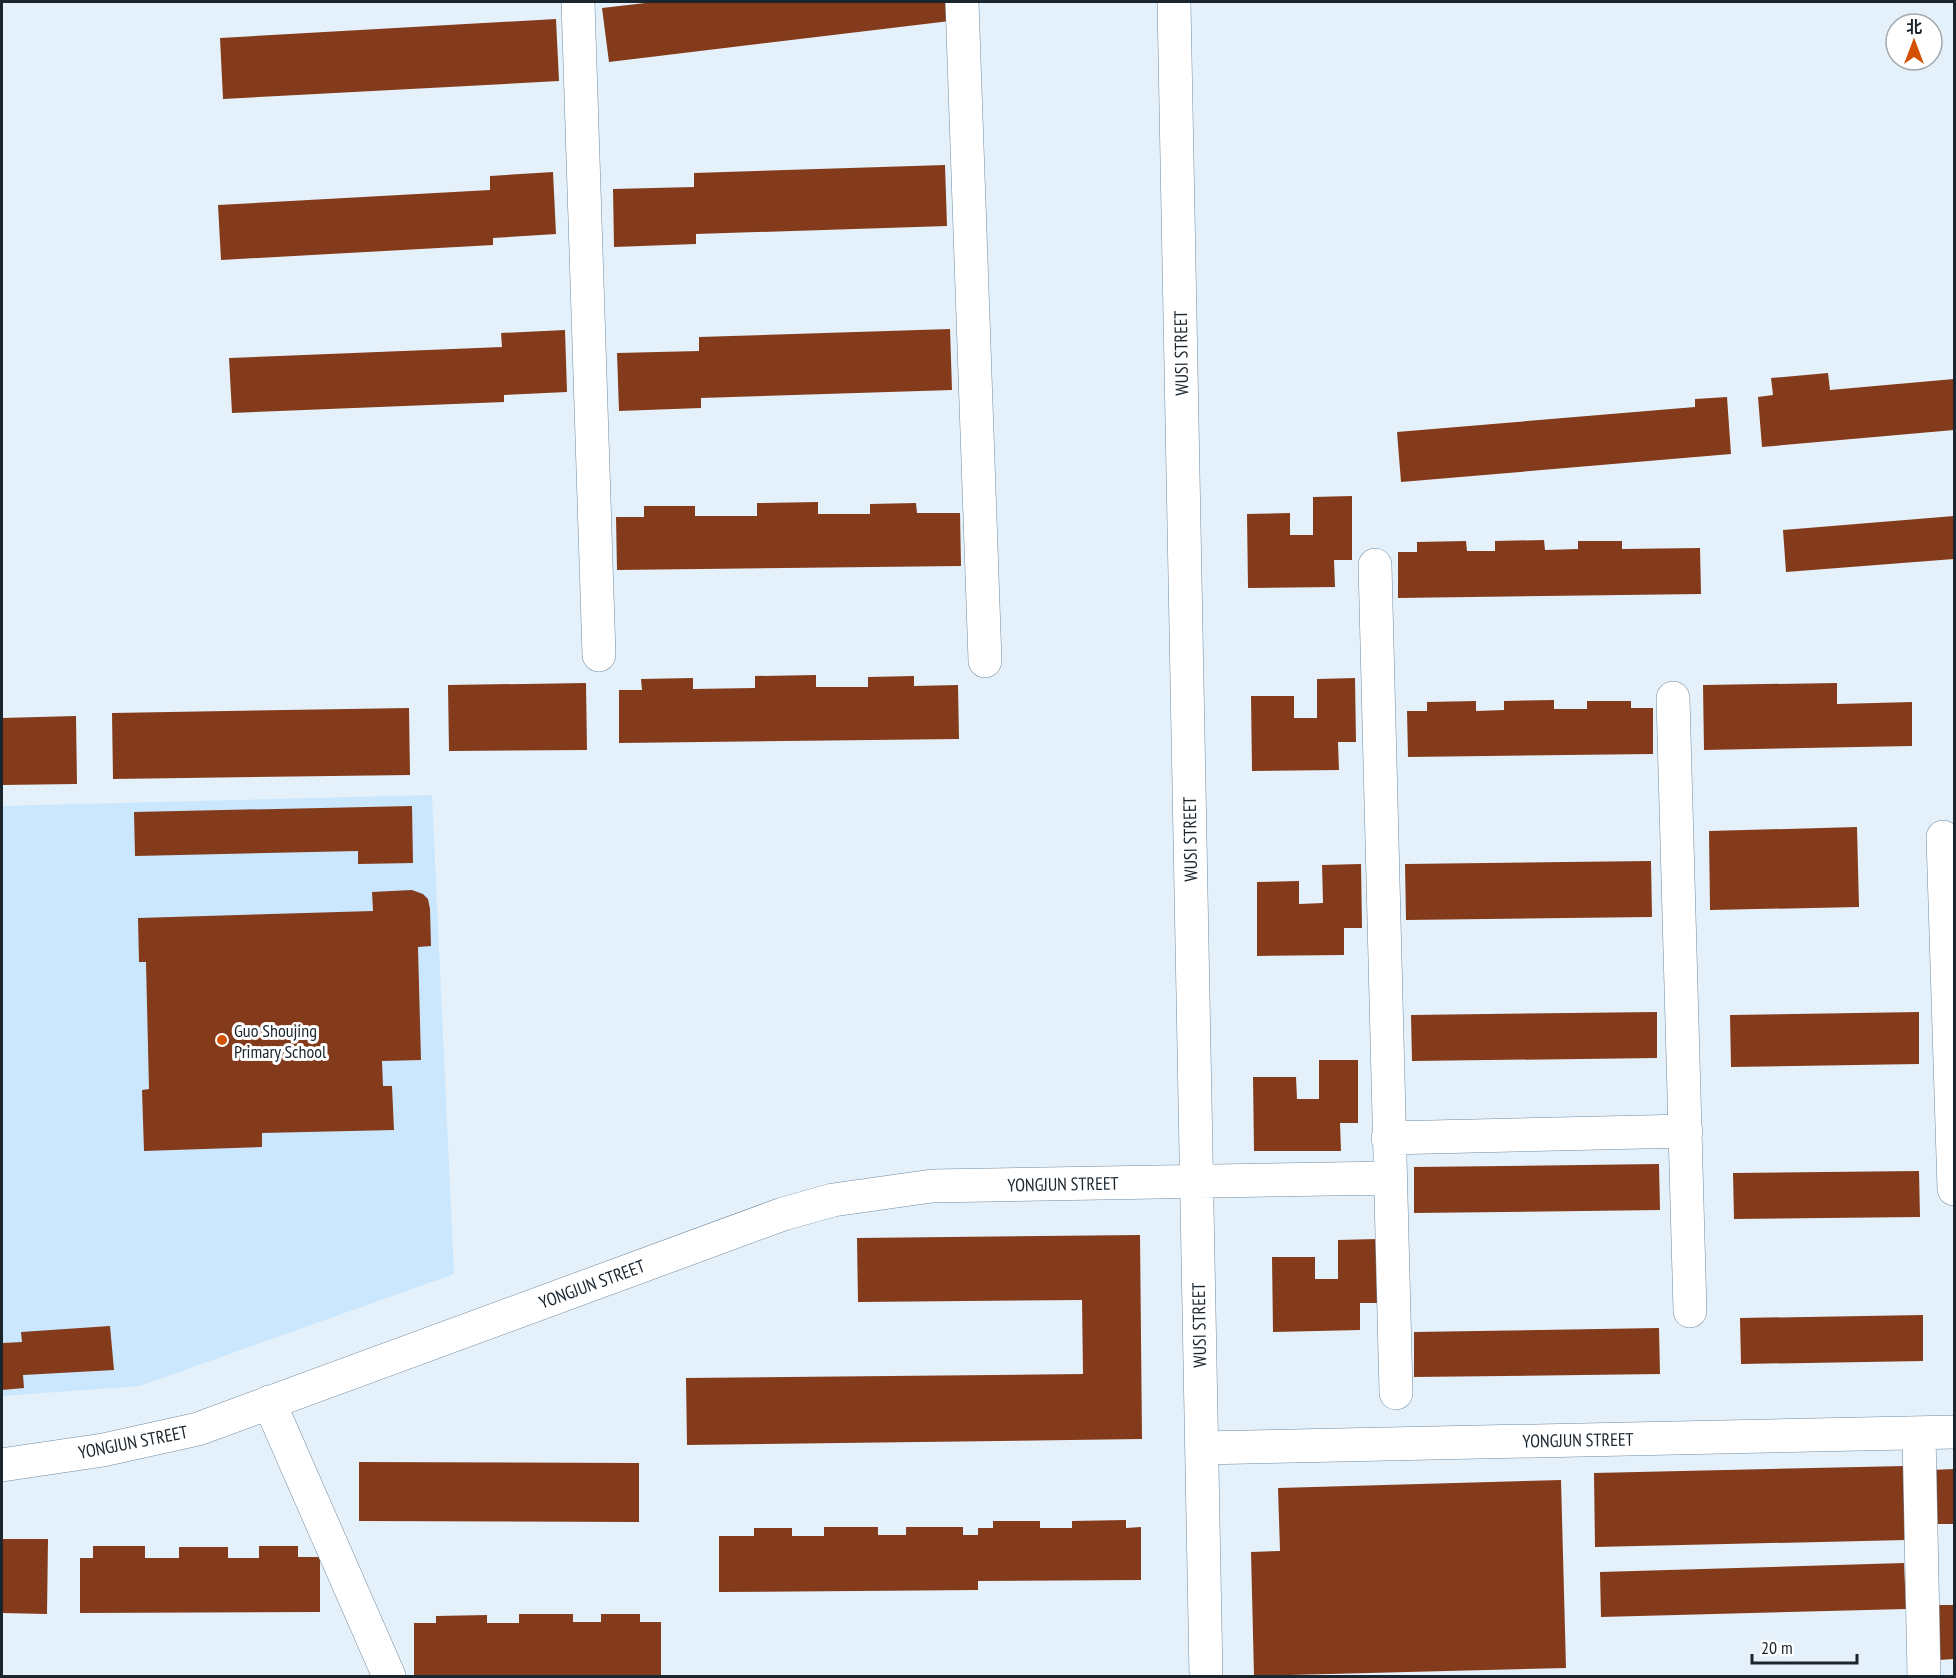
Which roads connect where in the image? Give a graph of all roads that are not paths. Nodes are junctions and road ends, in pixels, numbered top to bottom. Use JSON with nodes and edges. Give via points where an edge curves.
{"nodes":[{"id":1,"x":578,"y":2,"type":"edge"},
{"id":2,"x":962,"y":2,"type":"edge"},
{"id":3,"x":1174,"y":2,"type":"edge"},
{"id":4,"x":1375,"y":565,"type":"dead end"},
{"id":5,"x":599,"y":655,"type":"dead end"},
{"id":6,"x":986,"y":661,"type":"dead end"},
{"id":7,"x":1673,"y":698,"type":"dead end"},
{"id":8,"x":1943,"y":837,"type":"dead end"},
{"id":9,"x":1686,"y":1131,"type":"junction"},
{"id":10,"x":1388,"y":1138,"type":"junction"},
{"id":11,"x":1390,"y":1178,"type":"junction"},
{"id":12,"x":1196,"y":1182,"type":"junction"},
{"id":13,"x":1954,"y":1190,"type":"edge"},
{"id":14,"x":1690,"y":1311,"type":"dead end"},
{"id":15,"x":1396,"y":1393,"type":"dead end"},
{"id":16,"x":268,"y":1402,"type":"junction"},
{"id":17,"x":1954,"y":1432,"type":"edge"},
{"id":18,"x":1919,"y":1433,"type":"junction"},
{"id":19,"x":1202,"y":1448,"type":"junction"},
{"id":20,"x":2,"y":1465,"type":"edge"},
{"id":21,"x":389,"y":1677,"type":"edge"},
{"id":22,"x":1206,"y":1677,"type":"edge"},
{"id":23,"x":1923,"y":1677,"type":"edge"}],
"edges":[{"from":1,"to":5,"type":"street"},
{"from":2,"to":6,"type":"street"},
{"from":3,"to":12,"type":"street","name":"WUSI STREET"},
{"from":4,"to":10,"type":"street"},
{"from":7,"to":9,"type":"street"},
{"from":8,"to":13,"type":"street"},
{"from":9,"to":10,"type":"street"},
{"from":9,"to":14,"type":"street"},
{"from":10,"to":11,"type":"street"},
{"from":11,"to":12,"type":"street","name":"YONGJUN STREET"},
{"from":11,"to":15,"type":"street"},
{"from":12,"to":16,"type":"street","name":"YONGJUN STREET","via":[[932,1186],[832,1200],[783,1214]]},
{"from":12,"to":19,"type":"street","name":"WUSI STREET"},
{"from":16,"to":20,"type":"street","name":"YONGJUN STREET","via":[[198,1428],[103,1449]]},
{"from":16,"to":21,"type":"street"},
{"from":17,"to":18,"type":"street","name":"YONGJUN STREET"},
{"from":18,"to":19,"type":"street","name":"YONGJUN STREET"},
{"from":18,"to":23,"type":"street"},
{"from":19,"to":22,"type":"street","name":"WUSI STREET"}]}
